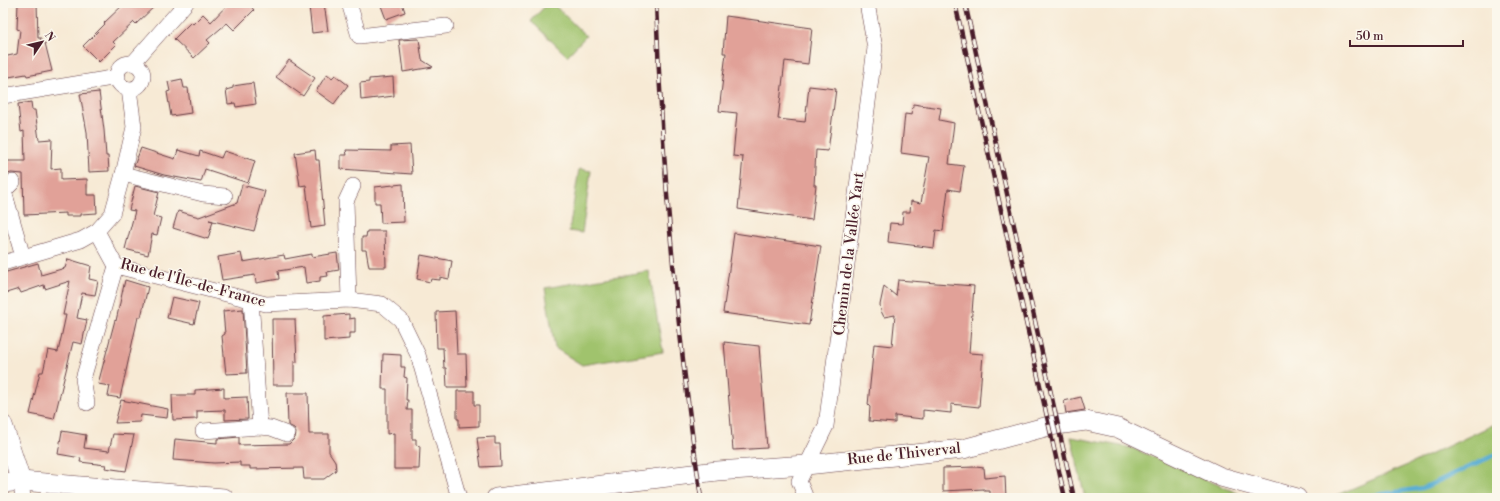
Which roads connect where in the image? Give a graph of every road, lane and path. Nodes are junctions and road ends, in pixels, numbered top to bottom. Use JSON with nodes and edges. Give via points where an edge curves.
{"nodes":[{"id":1,"x":186,"y":3,"type":"edge"},
{"id":2,"x":349,"y":3,"type":"edge"},
{"id":3,"x":867,"y":3,"type":"edge"},
{"id":4,"x":446,"y":26,"type":"dead end"},
{"id":5,"x":133,"y":64,"type":"junction"},
{"id":6,"x":118,"y":77,"type":"junction"},
{"id":7,"x":129,"y":89,"type":"junction"},
{"id":8,"x":3,"y":96,"type":"edge"},
{"id":9,"x":123,"y":174,"type":"junction"},
{"id":10,"x":12,"y":182,"type":"dead end"},
{"id":11,"x":353,"y":186,"type":"dead end"},
{"id":12,"x":225,"y":196,"type":"dead end"},
{"id":13,"x":97,"y":231,"type":"junction"},
{"id":14,"x":23,"y":257,"type":"junction"},
{"id":15,"x":3,"y":263,"type":"edge"},
{"id":16,"x":116,"y":266,"type":"junction"},
{"id":17,"x":251,"y":300,"type":"junction"},
{"id":18,"x":349,"y":300,"type":"junction"},
{"id":19,"x":87,"y":403,"type":"dead end"},
{"id":20,"x":3,"y":425,"type":"edge"},
{"id":21,"x":260,"y":427,"type":"junction"},
{"id":22,"x":203,"y":431,"type":"dead end"},
{"id":23,"x":287,"y":434,"type":"dead end"},
{"id":24,"x":806,"y":465,"type":"junction"},
{"id":25,"x":16,"y":487,"type":"edge"},
{"id":26,"x":224,"y":498,"type":"edge"},
{"id":27,"x":459,"y":498,"type":"edge"},
{"id":28,"x":496,"y":498,"type":"edge"},
{"id":29,"x":806,"y":498,"type":"edge"},
{"id":30,"x":1297,"y":498,"type":"edge"}],
"edges":[{"from":1,"to":5,"type":"street"},
{"from":2,"to":4,"type":"street","via":[[359,36]]},
{"from":3,"to":24,"type":"street","name":"Chemin de la Vallée Yart","via":[[875,48],[826,426]]},
{"from":5,"to":6,"type":"street","via":[[121,67]]},
{"from":5,"to":7,"type":"street","via":[[142,71],[142,79],[138,86]]},
{"from":6,"to":7,"type":"street","via":[[119,83]]},
{"from":6,"to":8,"type":"street"},
{"from":7,"to":9,"type":"street","via":[[134,127]]},
{"from":9,"to":12,"type":"street","via":[[203,194]]},
{"from":9,"to":13,"type":"street","via":[[112,214]]},
{"from":10,"to":14,"type":"street","via":[[4,191]]},
{"from":11,"to":18,"type":"street","via":[[346,201]]},
{"from":13,"to":14,"type":"street","via":[[81,240]]},
{"from":13,"to":16,"type":"street","name":"Rue de l'Île-de-France"},
{"from":14,"to":15,"type":"street"},
{"from":16,"to":17,"type":"street","name":"Rue de l'Île-de-France"},
{"from":16,"to":19,"type":"street","via":[[83,380]]},
{"from":17,"to":18,"type":"street","name":"Rue de l'Île-de-France","via":[[266,304]]},
{"from":17,"to":21,"type":"street"},
{"from":18,"to":27,"type":"street","name":"Rue de l'Île-de-France","via":[[382,304],[401,320],[418,355]]},
{"from":20,"to":25,"type":"street"},
{"from":21,"to":22,"type":"street"},
{"from":21,"to":23,"type":"street"},
{"from":24,"to":28,"type":"street","name":"Rue de Thiverval","via":[[717,471]]},
{"from":24,"to":29,"type":"street","name":"Chemin de la Vallée Yart","via":[[799,481]]},
{"from":24,"to":30,"type":"street","name":"Rue de Thiverval","via":[[963,449],[1049,426],[1086,422],[1118,428],[1221,477]]},
{"from":25,"to":26,"type":"street"}]}
